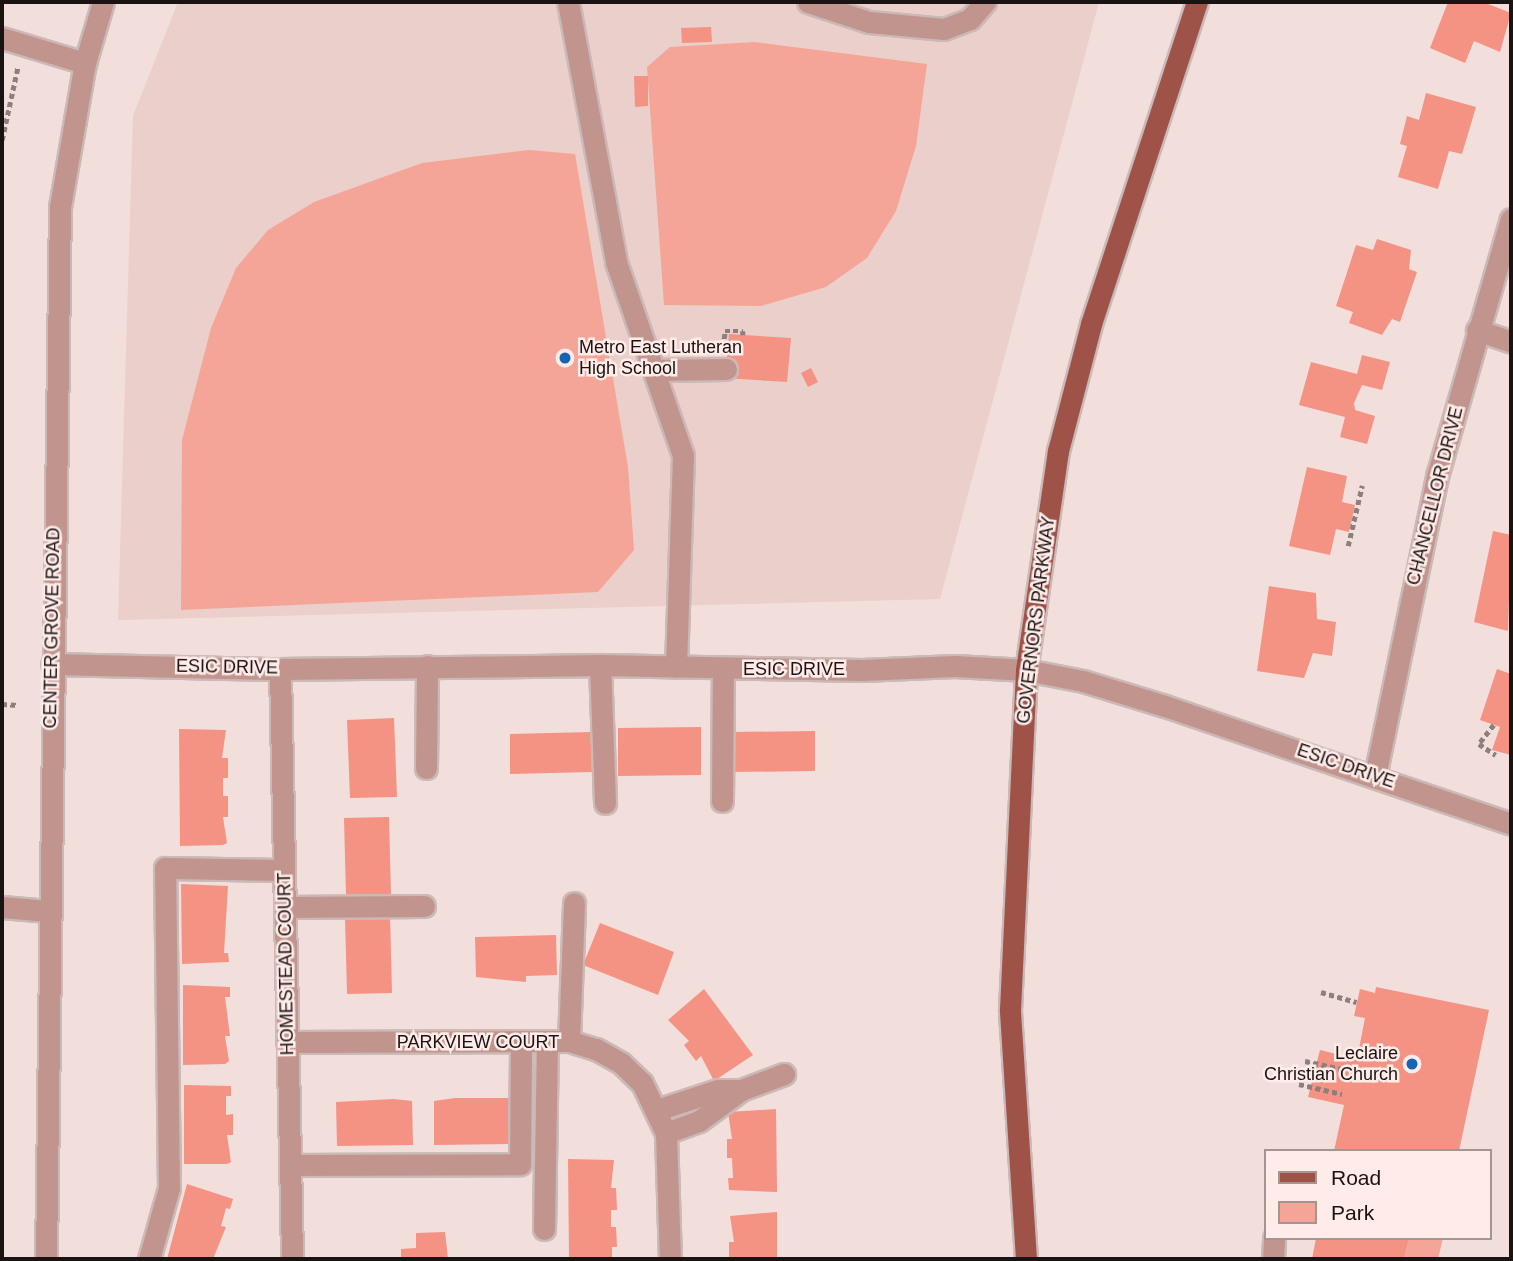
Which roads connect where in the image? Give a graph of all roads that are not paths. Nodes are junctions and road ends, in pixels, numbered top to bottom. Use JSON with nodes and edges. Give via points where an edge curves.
{"nodes":[{"id":1,"x":103,"y":2,"type":"edge"},
{"id":2,"x":568,"y":2,"type":"edge"},
{"id":3,"x":808,"y":2,"type":"edge"},
{"id":4,"x":985,"y":2,"type":"edge"},
{"id":5,"x":1198,"y":2,"type":"edge"},
{"id":6,"x":12,"y":41,"type":"edge"},
{"id":7,"x":85,"y":62,"type":"junction"},
{"id":8,"x":1511,"y":219,"type":"edge"},
{"id":9,"x":1476,"y":330,"type":"junction"},
{"id":10,"x":1511,"y":342,"type":"edge"},
{"id":11,"x":726,"y":369,"type":"dead end"},
{"id":12,"x":656,"y":370,"type":"junction"},
{"id":13,"x":52,"y":664,"type":"junction"},
{"id":14,"x":600,"y":665,"type":"junction"},
{"id":15,"x":427,"y":666,"type":"junction"},
{"id":16,"x":676,"y":667,"type":"junction"},
{"id":17,"x":280,"y":669,"type":"junction"},
{"id":18,"x":723,"y":669,"type":"junction"},
{"id":19,"x":1026,"y":670,"type":"junction"},
{"id":20,"x":426,"y":768,"type":"dead end"},
{"id":21,"x":1375,"y":776,"type":"junction"},
{"id":22,"x":722,"y":801,"type":"dead end"},
{"id":23,"x":605,"y":803,"type":"dead end"},
{"id":24,"x":1511,"y":824,"type":"edge"},
{"id":25,"x":284,"y":870,"type":"junction"},
{"id":26,"x":574,"y":903,"type":"dead end"},
{"id":27,"x":2,"y":906,"type":"edge"},
{"id":28,"x":424,"y":906,"type":"dead end"},
{"id":29,"x":285,"y":907,"type":"junction"},
{"id":30,"x":48,"y":911,"type":"junction"},
{"id":31,"x":521,"y":1041,"type":"junction"},
{"id":32,"x":569,"y":1041,"type":"junction"},
{"id":33,"x":287,"y":1042,"type":"junction"},
{"id":34,"x":547,"y":1042,"type":"junction"},
{"id":35,"x":784,"y":1074,"type":"dead end"},
{"id":36,"x":741,"y":1090,"type":"junction"},
{"id":37,"x":657,"y":1110,"type":"junction"},
{"id":38,"x":666,"y":1133,"type":"junction"},
{"id":39,"x":290,"y":1165,"type":"junction"},
{"id":40,"x":544,"y":1229,"type":"dead end"},
{"id":41,"x":1274,"y":1240,"type":"edge"},
{"id":42,"x":46,"y":1259,"type":"edge"},
{"id":43,"x":149,"y":1259,"type":"edge"},
{"id":44,"x":292,"y":1259,"type":"edge"},
{"id":45,"x":670,"y":1259,"type":"edge"},
{"id":46,"x":1026,"y":1259,"type":"edge"},
{"id":47,"x":1273,"y":1259,"type":"edge"}],
"edges":[{"from":1,"to":7,"type":"street","name":"CENTER GROVE ROAD"},
{"from":2,"to":12,"type":"street","via":[[616,262]]},
{"from":3,"to":4,"type":"street","via":[[869,22],[944,29],[970,19]]},
{"from":5,"to":19,"type":"main road","name":"GOVERNORS PARKWAY","via":[[1095,311],[1058,451]]},
{"from":6,"to":7,"type":"street"},
{"from":7,"to":13,"type":"street","name":"CENTER GROVE ROAD","via":[[60,207]]},
{"from":8,"to":9,"type":"street","name":"CHANCELLOR DRIVE"},
{"from":9,"to":10,"type":"street"},
{"from":9,"to":21,"type":"street","name":"CHANCELLOR DRIVE","via":[[1438,473]]},
{"from":11,"to":12,"type":"street"},
{"from":12,"to":16,"type":"street","via":[[683,456]]},
{"from":13,"to":17,"type":"street","name":"ESIC DRIVE"},
{"from":13,"to":30,"type":"street","name":"CENTER GROVE ROAD"},
{"from":14,"to":15,"type":"street","name":"ESIC DRIVE"},
{"from":14,"to":16,"type":"street","name":"ESIC DRIVE"},
{"from":14,"to":23,"type":"street"},
{"from":15,"to":17,"type":"street","name":"ESIC DRIVE"},
{"from":15,"to":20,"type":"street"},
{"from":16,"to":18,"type":"street","name":"ESIC DRIVE"},
{"from":17,"to":25,"type":"street","name":"HOMESTEAD COURT"},
{"from":18,"to":19,"type":"street","name":"ESIC DRIVE","via":[[955,666]]},
{"from":18,"to":22,"type":"street"},
{"from":19,"to":21,"type":"street","name":"ESIC DRIVE","via":[[1083,681]]},
{"from":19,"to":46,"type":"main road","name":"GOVERNORS PARKWAY","via":[[1010,1010]]},
{"from":21,"to":24,"type":"street","name":"ESIC DRIVE"},
{"from":25,"to":29,"type":"street","name":"HOMESTEAD COURT"},
{"from":25,"to":43,"type":"street","via":[[164,869],[169,1188]]},
{"from":26,"to":32,"type":"street"},
{"from":27,"to":30,"type":"street"},
{"from":28,"to":29,"type":"street"},
{"from":29,"to":33,"type":"street","name":"HOMESTEAD COURT"},
{"from":30,"to":42,"type":"street","name":"CENTER GROVE ROAD"},
{"from":31,"to":33,"type":"street","name":"PARKVIEW COURT"},
{"from":31,"to":34,"type":"street","name":"PARKVIEW COURT"},
{"from":31,"to":39,"type":"street","via":[[520,1164]]},
{"from":32,"to":34,"type":"street","name":"PARKVIEW COURT"},
{"from":32,"to":37,"type":"street","name":"PARKVIEW COURT","via":[[621,1063],[642,1083]]},
{"from":33,"to":39,"type":"street","name":"HOMESTEAD COURT"},
{"from":34,"to":40,"type":"street"},
{"from":35,"to":36,"type":"street"},
{"from":36,"to":37,"type":"street","via":[[718,1090]]},
{"from":36,"to":38,"type":"street","via":[[699,1121]]},
{"from":37,"to":38,"type":"street","name":"PARKVIEW COURT"},
{"from":38,"to":45,"type":"street","name":"PARKVIEW COURT"},
{"from":39,"to":44,"type":"street","name":"HOMESTEAD COURT"},
{"from":41,"to":47,"type":"street"}]}
